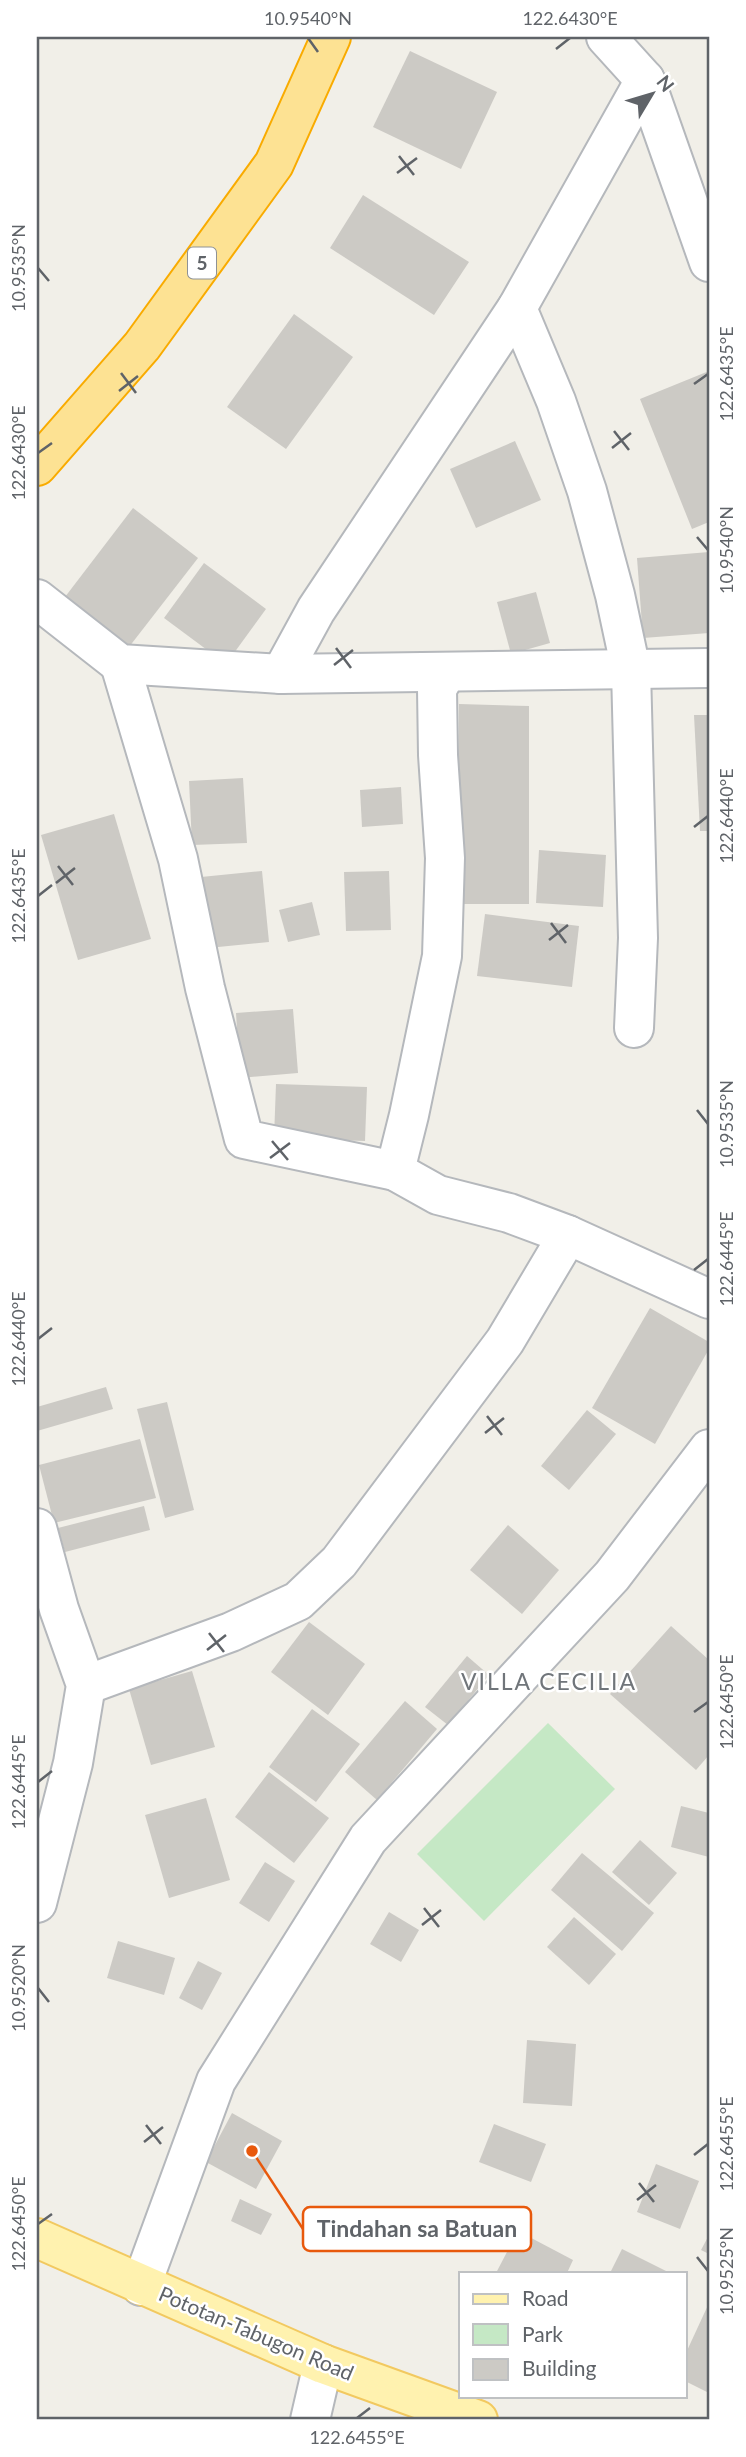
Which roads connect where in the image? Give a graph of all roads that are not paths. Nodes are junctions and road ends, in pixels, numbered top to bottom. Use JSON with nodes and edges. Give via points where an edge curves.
{"nodes":[{"id":1,"x":331,"y":37,"type":"edge"},
{"id":2,"x":606,"y":37,"type":"edge"},
{"id":3,"x":645,"y":80,"type":"junction"},
{"id":4,"x":709,"y":262,"type":"edge"},
{"id":5,"x":517,"y":308,"type":"junction"},
{"id":6,"x":37,"y":466,"type":"edge"},
{"id":7,"x":37,"y":600,"type":"edge"},
{"id":8,"x":120,"y":664,"type":"junction"},
{"id":9,"x":709,"y":668,"type":"edge"},
{"id":10,"x":631,"y":670,"type":"junction"},
{"id":11,"x":446,"y":673,"type":"junction"},
{"id":12,"x":281,"y":674,"type":"junction"},
{"id":13,"x":634,"y":1028,"type":"dead end"},
{"id":14,"x":394,"y":1171,"type":"junction"},
{"id":15,"x":568,"y":1235,"type":"junction"},
{"id":16,"x":709,"y":1299,"type":"edge"},
{"id":17,"x":709,"y":1448,"type":"edge"},
{"id":18,"x":37,"y":1528,"type":"edge"},
{"id":19,"x":86,"y":1685,"type":"junction"},
{"id":20,"x":44,"y":1845,"type":"edge"},
{"id":21,"x":37,"y":1903,"type":"edge"},
{"id":22,"x":37,"y":2238,"type":"edge"},
{"id":23,"x":141,"y":2286,"type":"junction"},
{"id":24,"x":323,"y":2364,"type":"junction"},
{"id":25,"x":310,"y":2420,"type":"edge"},
{"id":26,"x":478,"y":2420,"type":"edge"}],
"edges":[{"from":1,"to":6,"type":"highway","number":"5","via":[[274,164],[142,346]]},
{"from":2,"to":3,"type":"street"},
{"from":3,"to":4,"type":"street"},
{"from":3,"to":5,"type":"street"},
{"from":5,"to":10,"type":"street","via":[[587,491]]},
{"from":5,"to":12,"type":"street","via":[[316,610]]},
{"from":7,"to":8,"type":"street"},
{"from":8,"to":12,"type":"street"},
{"from":8,"to":14,"type":"street","via":[[178,859],[244,1139]]},
{"from":9,"to":10,"type":"street"},
{"from":10,"to":11,"type":"street"},
{"from":10,"to":13,"type":"street","via":[[638,938]]},
{"from":11,"to":12,"type":"street"},
{"from":11,"to":14,"type":"street","via":[[437,689],[445,858],[442,956]]},
{"from":14,"to":15,"type":"street","via":[[438,1195],[509,1213]]},
{"from":15,"to":16,"type":"street"},
{"from":15,"to":19,"type":"street","via":[[505,1341],[339,1562],[298,1601],[231,1632]]},
{"from":17,"to":23,"type":"street","via":[[612,1576],[368,1839],[216,2081]]},
{"from":18,"to":19,"type":"street"},
{"from":19,"to":20,"type":"street","via":[[74,1763]]},
{"from":20,"to":21,"type":"street"},
{"from":22,"to":23,"type":"main road","name":"Pototan-Tabugon Road"},
{"from":23,"to":24,"type":"main road","name":"Pototan-Tabugon Road"},
{"from":24,"to":25,"type":"street"},
{"from":24,"to":26,"type":"main road","name":"Pototan-Tabugon Road"}]}
